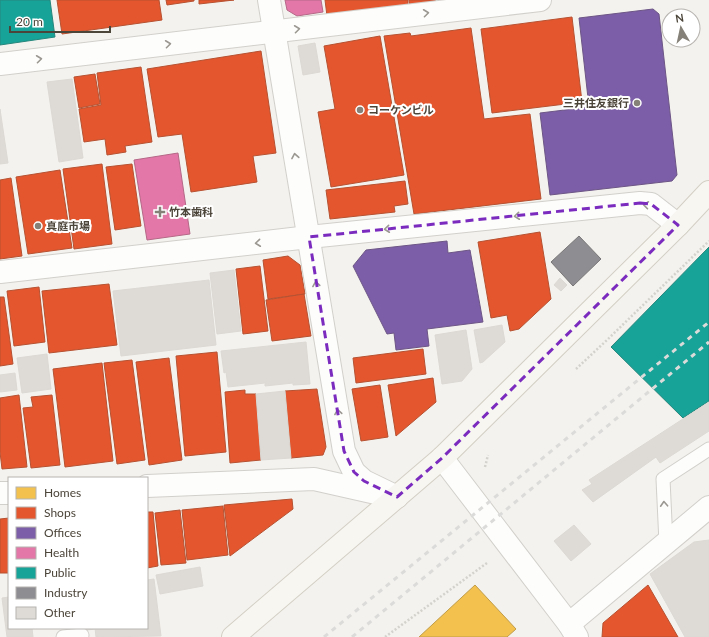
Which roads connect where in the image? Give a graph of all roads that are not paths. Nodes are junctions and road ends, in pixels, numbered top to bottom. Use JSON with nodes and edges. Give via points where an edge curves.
{"nodes":[{"id":1,"x":269,"y":0,"type":"edge"},
{"id":2,"x":540,"y":0,"type":"edge"},
{"id":3,"x":274,"y":31,"type":"junction"},
{"id":4,"x":0,"y":64,"type":"edge"},
{"id":5,"x":709,"y":192,"type":"edge"},
{"id":6,"x":678,"y":225,"type":"junction"},
{"id":7,"x":308,"y":237,"type":"junction"},
{"id":8,"x":0,"y":272,"type":"edge"},
{"id":9,"x":709,"y":449,"type":"edge"},
{"id":10,"x":442,"y":458,"type":"junction"},
{"id":11,"x":148,"y":486,"type":"edge"},
{"id":12,"x":397,"y":497,"type":"junction"},
{"id":13,"x":709,"y":508,"type":"edge"},
{"id":14,"x":709,"y":525,"type":"edge"},
{"id":15,"x":684,"y":528,"type":"junction"},
{"id":16,"x":666,"y":543,"type":"junction"},
{"id":17,"x":573,"y":630,"type":"edge"},
{"id":18,"x":242,"y":634,"type":"edge"},
{"id":19,"x":82,"y":635,"type":"dead end"},
{"id":20,"x":63,"y":637,"type":"edge"}],
"edges":[{"from":1,"to":3,"type":"street"},
{"from":3,"to":2,"type":"street","one_way":true},
{"from":4,"to":3,"type":"street","one_way":true},
{"from":7,"to":3,"type":"street","one_way":true},
{"from":5,"to":6,"type":"street"},
{"from":6,"to":7,"type":"street","one_way":true,"via":[[651,204],[640,203]]},
{"from":6,"to":10,"type":"street"},
{"from":7,"to":8,"type":"street","one_way":true},
{"from":12,"to":7,"type":"street","one_way":true,"via":[[364,481],[354,472],[344,451]]},
{"from":16,"to":9,"type":"lane","one_way":true,"via":[[663,479]]},
{"from":10,"to":12,"type":"street"},
{"from":10,"to":17,"type":"street"},
{"from":11,"to":12,"type":"street","via":[[314,479]]},
{"from":12,"to":18,"type":"street"},
{"from":13,"to":15,"type":"street"},
{"from":14,"to":15,"type":"street"},
{"from":15,"to":16,"type":"street"},
{"from":16,"to":17,"type":"street"},
{"from":19,"to":20,"type":"lane"}]}
